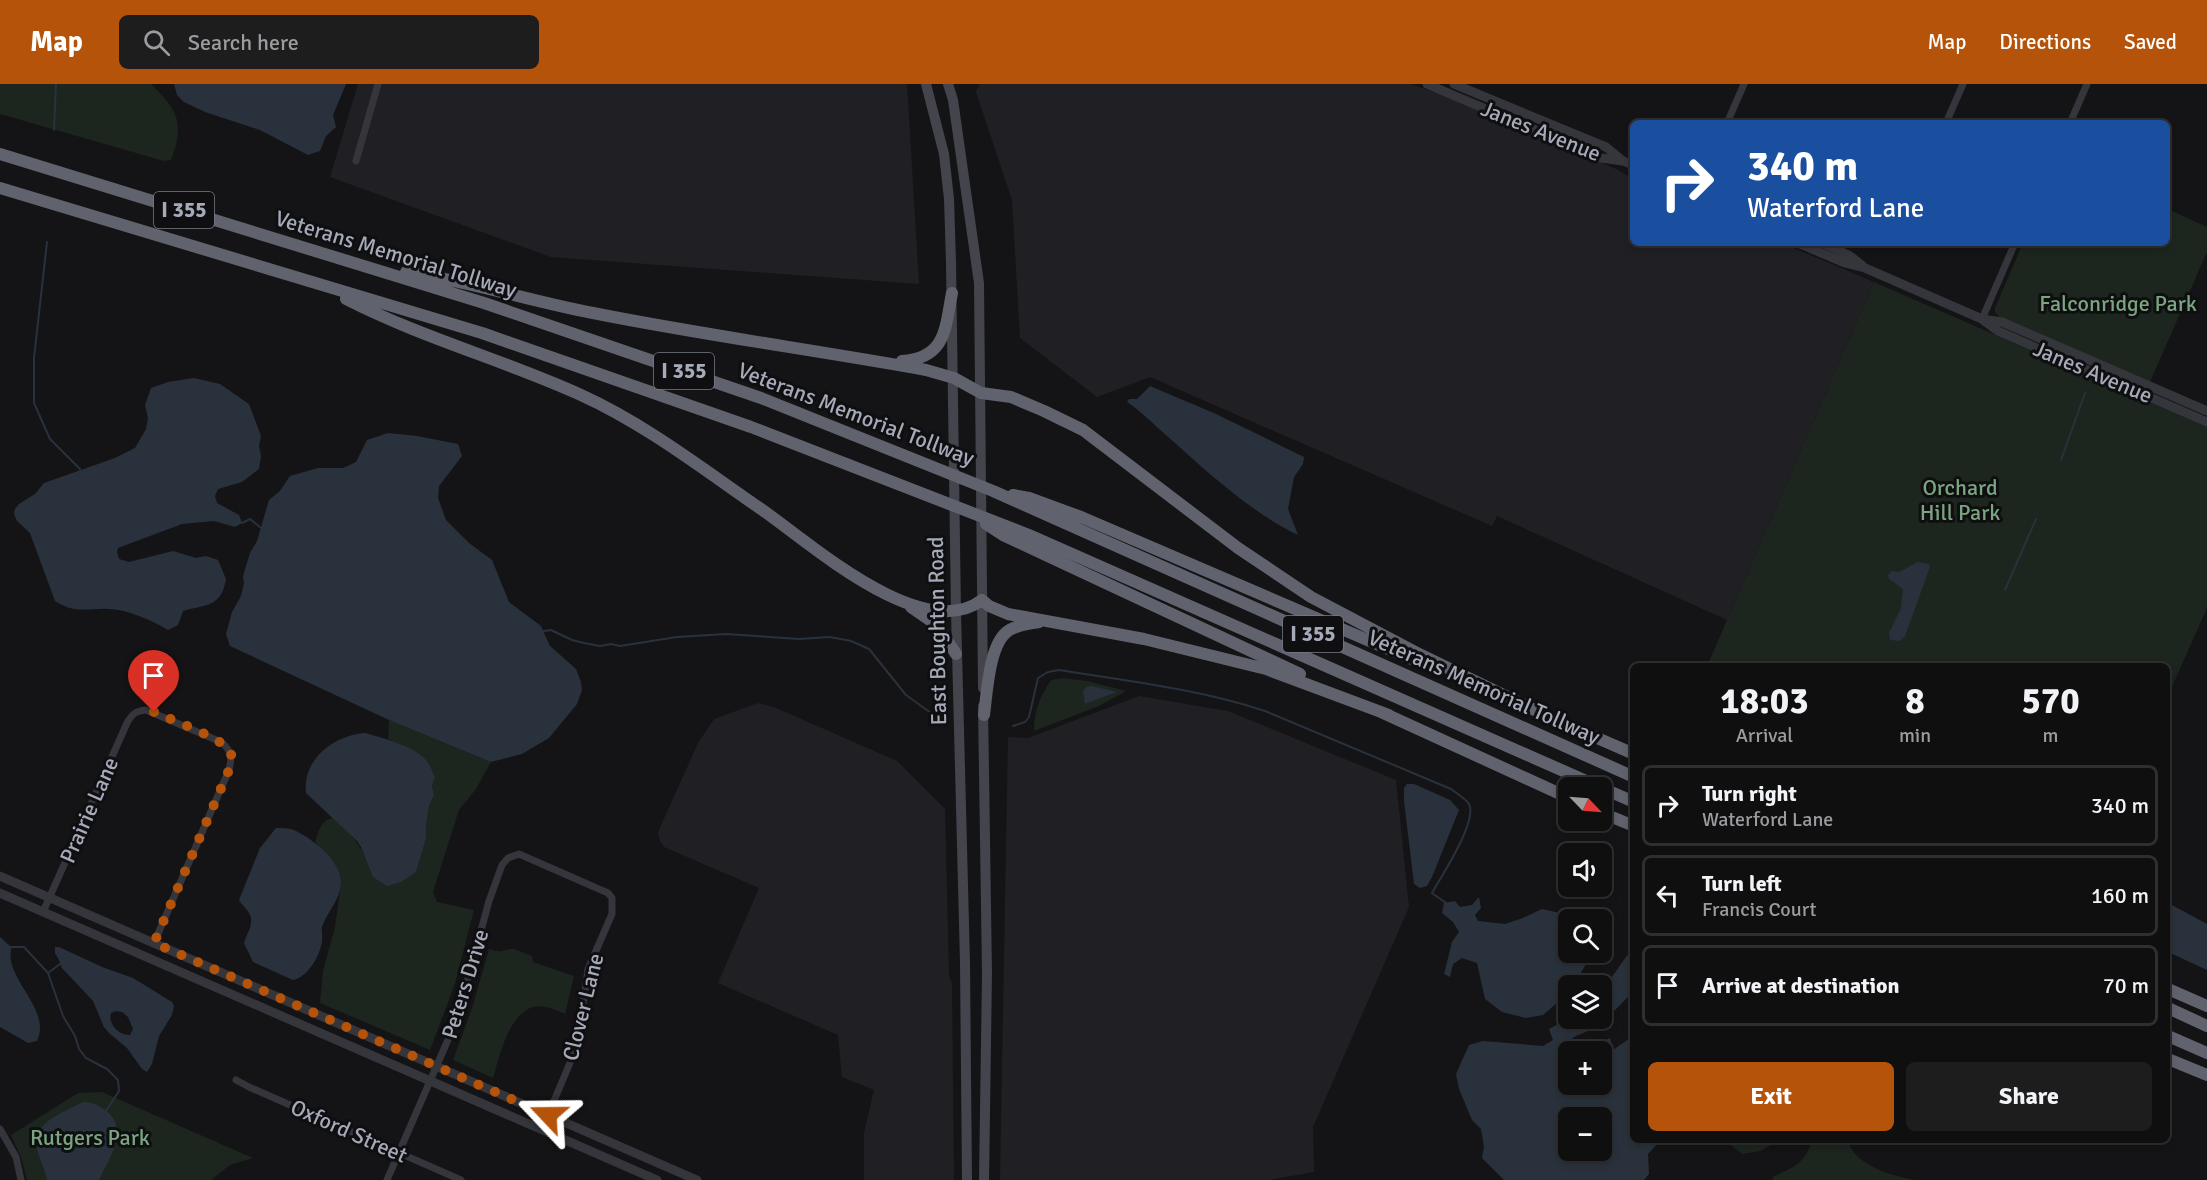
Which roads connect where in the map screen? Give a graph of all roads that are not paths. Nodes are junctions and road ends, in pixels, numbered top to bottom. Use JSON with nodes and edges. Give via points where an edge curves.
{"nodes":[{"id":1,"x":378,"y":84,"type":"edge"},
{"id":2,"x":926,"y":84,"type":"edge"},
{"id":3,"x":948,"y":84,"type":"edge"},
{"id":4,"x":1427,"y":84,"type":"edge"},
{"id":5,"x":1454,"y":84,"type":"edge"},
{"id":6,"x":1744,"y":84,"type":"edge"},
{"id":7,"x":1963,"y":84,"type":"edge"},
{"id":8,"x":2087,"y":84,"type":"edge"},
{"id":9,"x":1728,"y":120,"type":"edge"},
{"id":10,"x":1947,"y":120,"type":"edge"},
{"id":11,"x":2071,"y":120,"type":"edge"},
{"id":12,"x":0,"y":154,"type":"edge"},
{"id":13,"x":356,"y":161,"type":"dead end"},
{"id":14,"x":1623,"y":161,"type":"junction"},
{"id":15,"x":1630,"y":164,"type":"edge"},
{"id":16,"x":0,"y":188,"type":"edge"},
{"id":17,"x":1805,"y":246,"type":"edge"},
{"id":18,"x":1829,"y":246,"type":"edge"},
{"id":19,"x":2014,"y":246,"type":"edge"},
{"id":20,"x":369,"y":266,"type":"junction"},
{"id":21,"x":1865,"y":268,"type":"junction"},
{"id":22,"x":318,"y":285,"type":"junction"},
{"id":23,"x":952,"y":294,"type":"junction"},
{"id":24,"x":1982,"y":319,"type":"junction"},
{"id":25,"x":883,"y":363,"type":"junction"},
{"id":26,"x":954,"y":378,"type":"junction"},
{"id":27,"x":981,"y":393,"type":"junction"},
{"id":28,"x":2207,"y":411,"type":"edge"},
{"id":29,"x":2207,"y":422,"type":"edge"},
{"id":30,"x":993,"y":491,"type":"junction"},
{"id":31,"x":967,"y":511,"type":"junction"},
{"id":32,"x":900,"y":600,"type":"junction"},
{"id":33,"x":982,"y":600,"type":"junction"},
{"id":34,"x":956,"y":612,"type":"junction"},
{"id":35,"x":1048,"y":621,"type":"junction"},
{"id":36,"x":957,"y":654,"type":"junction"},
{"id":37,"x":984,"y":715,"type":"junction"},
{"id":38,"x":1389,"y":715,"type":"junction"},
{"id":39,"x":1549,"y":717,"type":"junction"},
{"id":40,"x":1630,"y":752,"type":"edge"},
{"id":41,"x":1630,"y":775,"type":"edge"},
{"id":42,"x":1577,"y":777,"type":"edge"},
{"id":43,"x":1612,"y":792,"type":"edge"},
{"id":44,"x":1558,"y":793,"type":"edge"},
{"id":45,"x":1630,"y":800,"type":"edge"},
{"id":46,"x":1612,"y":817,"type":"edge"},
{"id":47,"x":1630,"y":824,"type":"edge"},
{"id":48,"x":0,"y":876,"type":"edge"},
{"id":49,"x":0,"y":893,"type":"edge"},
{"id":50,"x":50,"y":898,"type":"junction"},
{"id":51,"x":612,"y":898,"type":"joint"},
{"id":52,"x":43,"y":912,"type":"junction"},
{"id":53,"x":154,"y":943,"type":"junction"},
{"id":54,"x":2170,"y":990,"type":"edge"},
{"id":55,"x":2207,"y":1005,"type":"edge"},
{"id":56,"x":2170,"y":1009,"type":"edge"},
{"id":57,"x":2207,"y":1026,"type":"edge"},
{"id":58,"x":2170,"y":1037,"type":"edge"},
{"id":59,"x":2207,"y":1053,"type":"edge"},
{"id":60,"x":2170,"y":1060,"type":"edge"},
{"id":61,"x":437,"y":1067,"type":"junction"},
{"id":62,"x":2207,"y":1076,"type":"edge"},
{"id":63,"x":237,"y":1080,"type":"dead end"},
{"id":64,"x":430,"y":1081,"type":"junction"},
{"id":65,"x":548,"y":1115,"type":"junction"},
{"id":66,"x":0,"y":1129,"type":"edge"},
{"id":67,"x":399,"y":1153,"type":"junction"},
{"id":68,"x":21,"y":1180,"type":"edge"},
{"id":69,"x":387,"y":1180,"type":"edge"},
{"id":70,"x":461,"y":1180,"type":"edge"},
{"id":71,"x":657,"y":1180,"type":"edge"},
{"id":72,"x":696,"y":1180,"type":"edge"},
{"id":73,"x":967,"y":1180,"type":"edge"},
{"id":74,"x":984,"y":1180,"type":"edge"}],
"edges":[{"from":1,"to":13,"type":"street"},
{"from":2,"to":23,"type":"main road","name":"East Boughton Road","via":[[944,154]]},
{"from":3,"to":27,"type":"main road","name":"East Boughton Road","via":[[979,283]]},
{"from":4,"to":14,"type":"street","name":"Janes Avenue","via":[[1601,158]]},
{"from":5,"to":14,"type":"street","name":"Janes Avenue","via":[[1605,147]]},
{"from":6,"to":9,"type":"street"},
{"from":7,"to":10,"type":"street"},
{"from":8,"to":11,"type":"street"},
{"from":12,"to":20,"type":"highway","name":"Veterans Memorial Tollway","number":"I 355"},
{"from":14,"to":15,"type":"street","name":"Janes Avenue"},
{"from":16,"to":22,"type":"highway","name":"Veterans Memorial Tollway","number":"I 355"},
{"from":17,"to":21,"type":"street","name":"Janes Avenue"},
{"from":18,"to":21,"type":"street","name":"Janes Avenue"},
{"from":19,"to":24,"type":"street"},
{"from":20,"to":25,"type":"highway","via":[[435,276],[594,314]]},
{"from":20,"to":30,"type":"highway","name":"Veterans Memorial Tollway","number":"I 355","via":[[761,398]]},
{"from":21,"to":24,"type":"street","name":"Janes Avenue"},
{"from":22,"to":31,"type":"highway","name":"Veterans Memorial Tollway","number":"I 355","via":[[482,333],[751,427]]},
{"from":22,"to":32,"type":"highway","via":[[386,319],[591,400],[684,456],[856,578]]},
{"from":23,"to":25,"type":"highway","via":[[943,337],[931,353],[916,360]]},
{"from":23,"to":26,"type":"main road","name":"East Boughton Road"},
{"from":24,"to":28,"type":"street","name":"Janes Avenue","via":[[2002,322]]},
{"from":24,"to":29,"type":"street","name":"Janes Avenue","via":[[1998,331]]},
{"from":25,"to":26,"type":"highway"},
{"from":26,"to":27,"type":"highway"},
{"from":26,"to":34,"type":"main road","name":"East Boughton Road"},
{"from":27,"to":33,"type":"main road","name":"East Boughton Road"},
{"from":27,"to":39,"type":"highway","via":[[1011,397],[1083,430],[1238,549],[1311,597]]},
{"from":30,"to":39,"type":"highway","via":[[1029,498],[1081,517]]},
{"from":30,"to":41,"type":"highway","name":"Veterans Memorial Tollway","number":"I 355"},
{"from":31,"to":38,"type":"highway","via":[[1003,535]]},
{"from":31,"to":42,"type":"highway","name":"Veterans Memorial Tollway","number":"I 355"},
{"from":32,"to":34,"type":"highway"},
{"from":32,"to":36,"type":"highway","via":[[937,625]]},
{"from":33,"to":34,"type":"highway"},
{"from":33,"to":35,"type":"highway","via":[[1000,611]]},
{"from":33,"to":37,"type":"main road","name":"East Boughton Road"},
{"from":34,"to":36,"type":"main road","name":"East Boughton Road"},
{"from":35,"to":37,"type":"highway","via":[[1014,628],[1001,638],[993,656]]},
{"from":35,"to":38,"type":"highway","via":[[1144,639],[1266,669]]},
{"from":36,"to":73,"type":"main road","name":"East Boughton Road"},
{"from":37,"to":74,"type":"main road","name":"East Boughton Road"},
{"from":38,"to":44,"type":"highway"},
{"from":39,"to":40,"type":"highway"},
{"from":43,"to":45,"type":"highway","name":"Veterans Memorial Tollway","number":"I 355"},
{"from":46,"to":47,"type":"highway"},
{"from":48,"to":50,"type":"street"},
{"from":49,"to":52,"type":"street"},
{"from":50,"to":52,"type":"street","name":"Prairie Lane"},
{"from":50,"to":53,"type":"street"},
{"from":50,"to":53,"type":"street","name":"Prairie Lane","via":[[127,723],[138,711],[154,712],[221,742],[232,757]]},
{"from":51,"to":61,"type":"street","name":"Peters Drive","via":[[601,888],[519,854],[508,858],[494,887],[462,1002]]},
{"from":51,"to":65,"type":"street","name":"Clover Lane","via":[[612,914],[588,969],[575,1051]]},
{"from":52,"to":64,"type":"street"},
{"from":53,"to":61,"type":"street"},
{"from":54,"to":55,"type":"highway"},
{"from":56,"to":57,"type":"highway"},
{"from":58,"to":59,"type":"highway"},
{"from":60,"to":62,"type":"highway"},
{"from":61,"to":64,"type":"street","name":"Peters Drive"},
{"from":61,"to":65,"type":"street"},
{"from":63,"to":67,"type":"street","name":"Oxford Street"},
{"from":64,"to":67,"type":"street","name":"Peters Drive"},
{"from":64,"to":71,"type":"street"},
{"from":65,"to":72,"type":"street"},
{"from":66,"to":68,"type":"street","via":[[16,1157]]},
{"from":67,"to":69,"type":"street","name":"Peters Drive"},
{"from":67,"to":70,"type":"street","name":"Oxford Street"}]}
